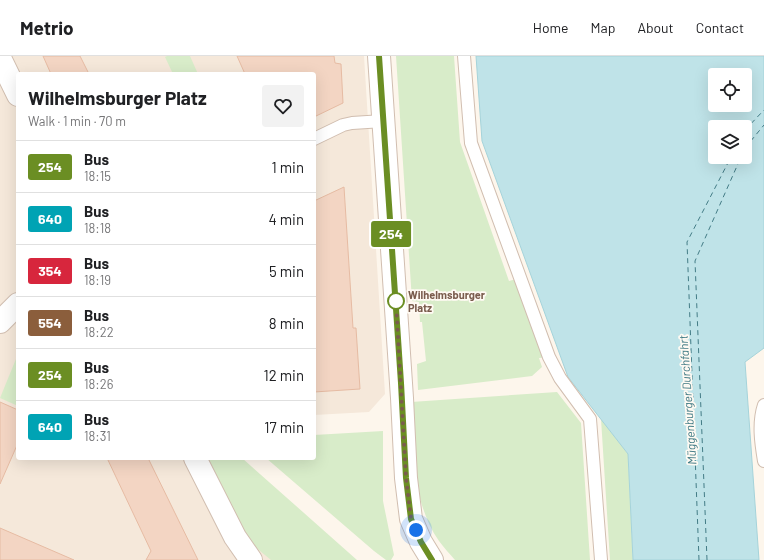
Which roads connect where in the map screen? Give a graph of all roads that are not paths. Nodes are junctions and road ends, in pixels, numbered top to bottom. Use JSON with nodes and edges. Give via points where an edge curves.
{"nodes":[{"id":1,"x":378,"y":56,"type":"edge"},
{"id":2,"x":464,"y":56,"type":"edge"},
{"id":3,"x":0,"y":58,"type":"edge"},
{"id":4,"x":16,"y":91,"type":"edge"},
{"id":5,"x":383,"y":121,"type":"junction"},
{"id":6,"x":316,"y":138,"type":"edge"},
{"id":7,"x":16,"y":306,"type":"edge"},
{"id":8,"x":0,"y":322,"type":"edge"},
{"id":9,"x":764,"y":405,"type":"edge"},
{"id":10,"x":196,"y":460,"type":"edge"},
{"id":11,"x":764,"y":461,"type":"edge"},
{"id":12,"x":251,"y":560,"type":"edge"},
{"id":13,"x":432,"y":560,"type":"edge"},
{"id":14,"x":601,"y":560,"type":"edge"}],
"edges":[{"from":1,"to":5,"type":"street"},
{"from":2,"to":14,"type":"lane","via":[[471,143],[549,358],[560,378],[590,419]]},
{"from":3,"to":4,"type":"street"},
{"from":5,"to":6,"type":"lane","via":[[348,124]]},
{"from":5,"to":13,"type":"street","via":[[406,478],[411,519]]},
{"from":7,"to":8,"type":"street"},
{"from":9,"to":11,"type":"lane","via":[[760,437]]},
{"from":10,"to":12,"type":"street","via":[[235,537]]}]}
